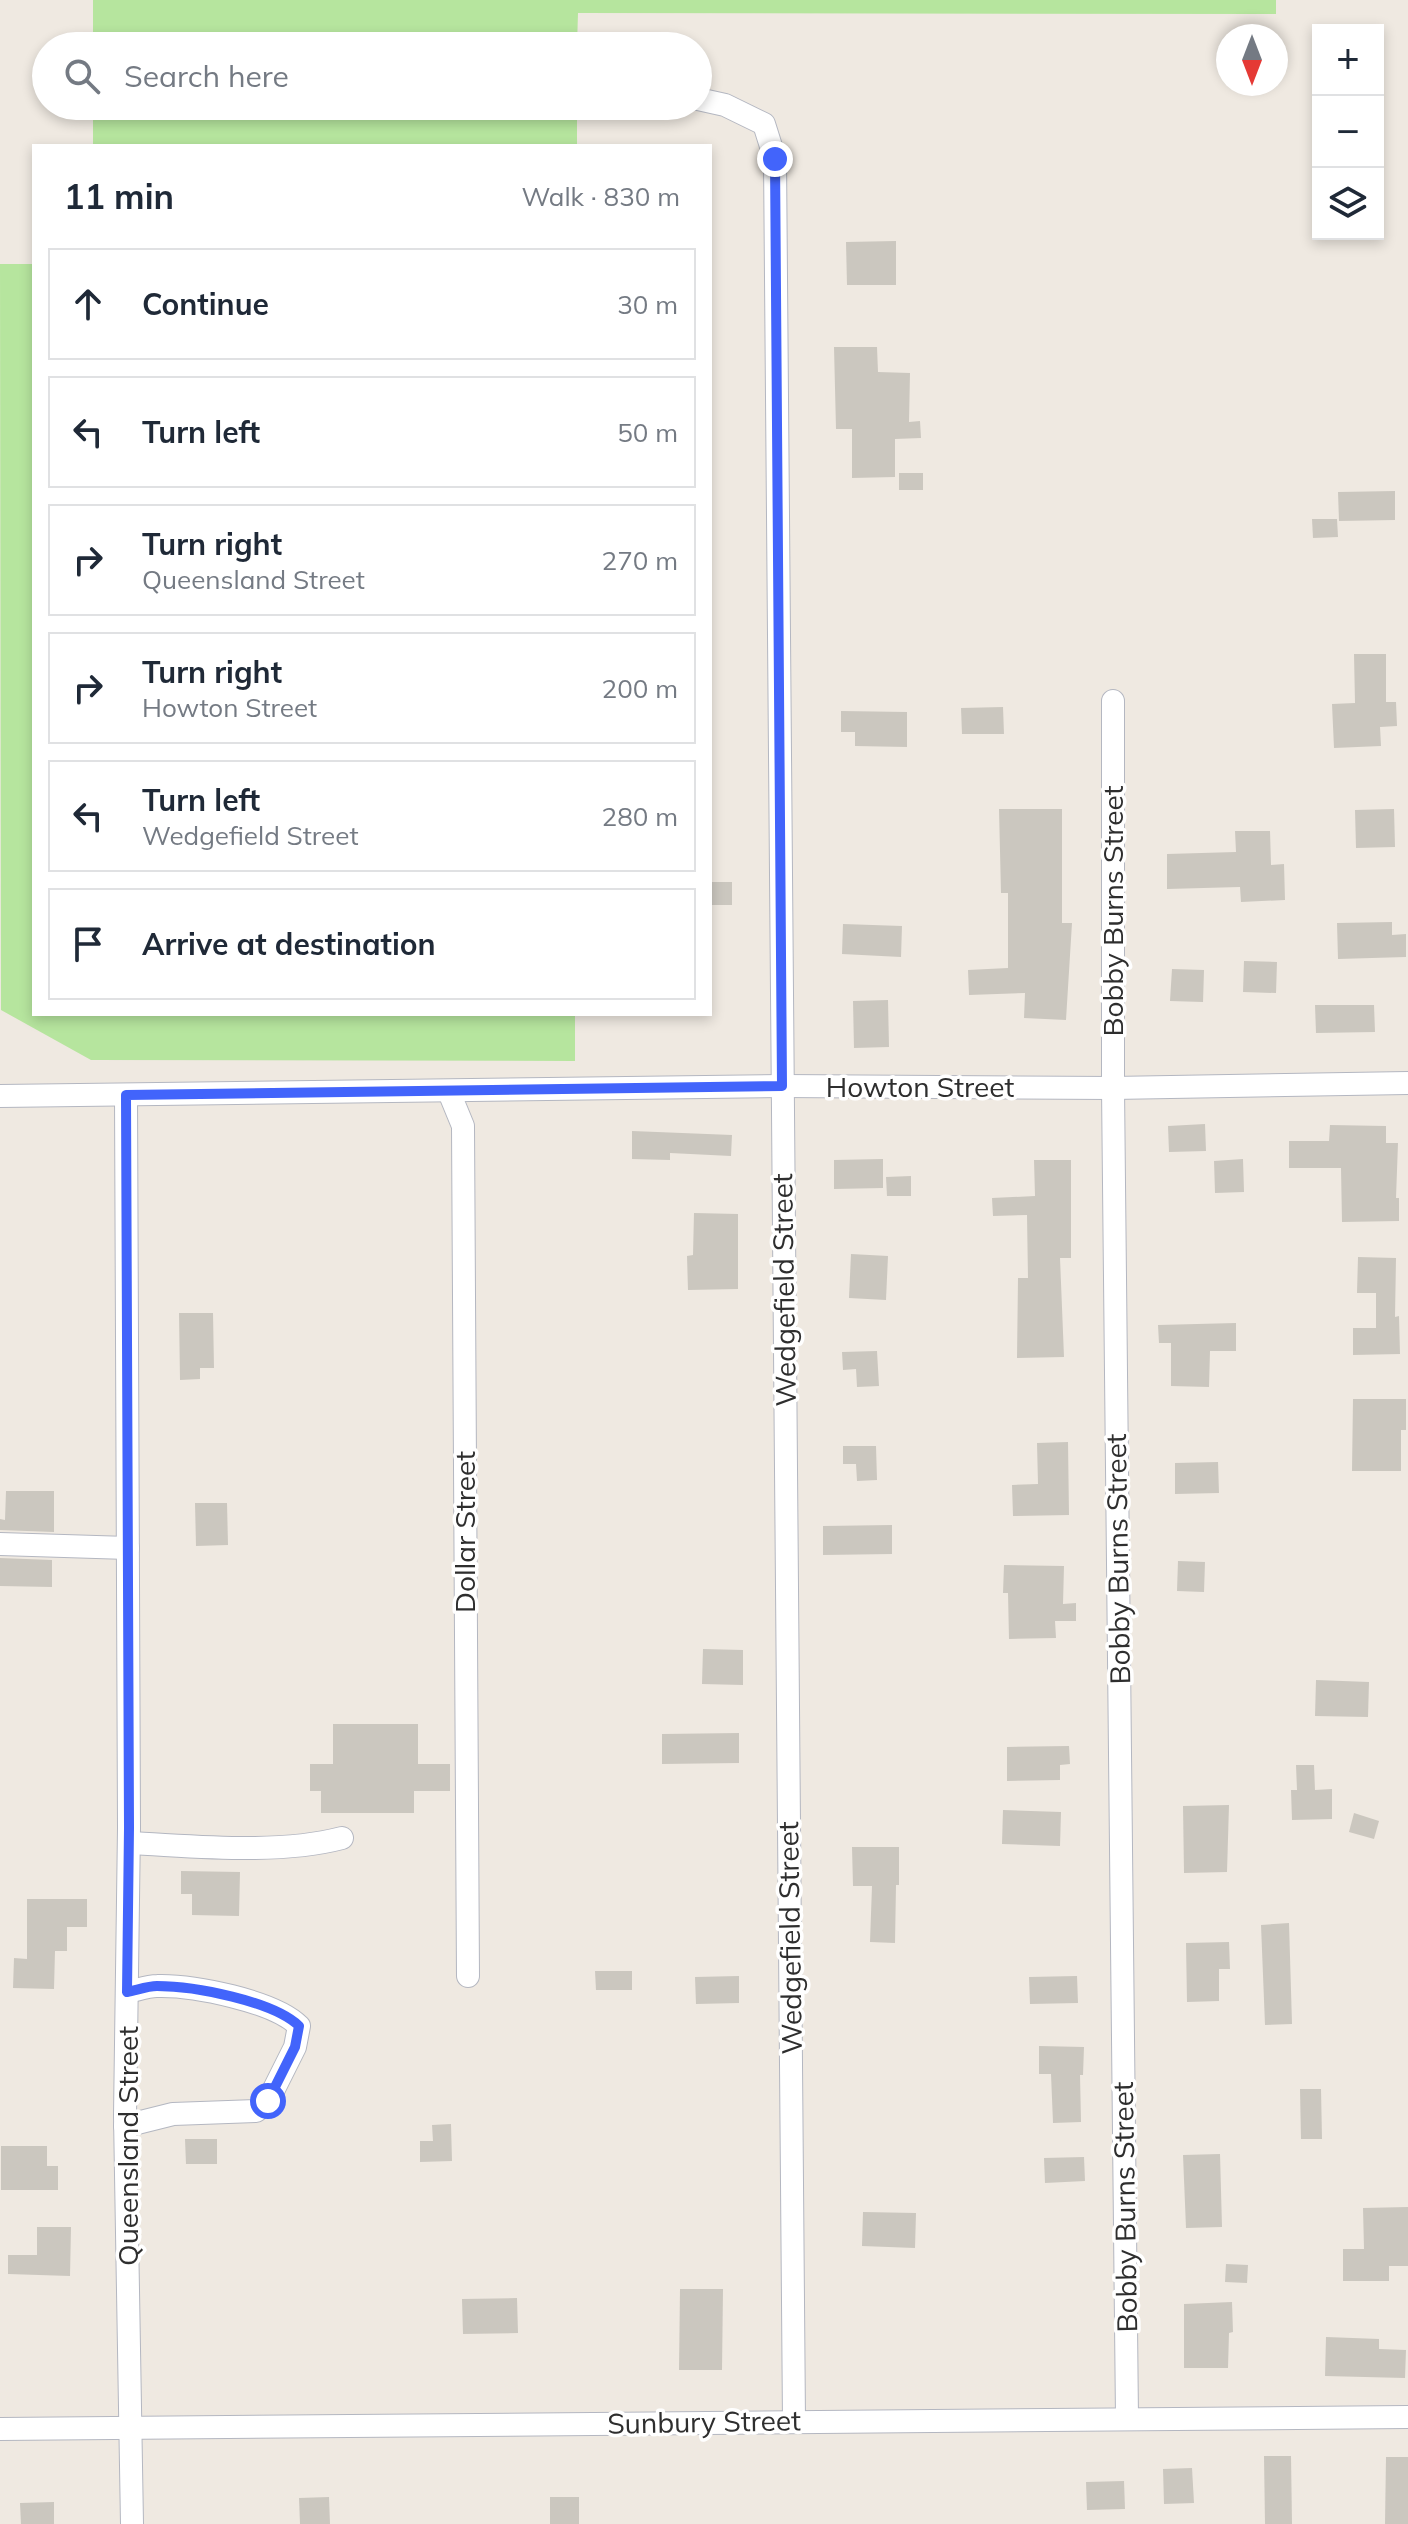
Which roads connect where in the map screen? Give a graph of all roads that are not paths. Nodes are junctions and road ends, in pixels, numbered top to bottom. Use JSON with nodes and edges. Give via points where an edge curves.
{"nodes":[{"id":1,"x":712,"y":102,"type":"edge"},
{"id":2,"x":1113,"y":701,"type":"dead end"},
{"id":3,"x":1408,"y":1083,"type":"edge"},
{"id":4,"x":782,"y":1086,"type":"junction"},
{"id":5,"x":1113,"y":1088,"type":"junction"},
{"id":6,"x":449,"y":1092,"type":"junction"},
{"id":7,"x":126,"y":1095,"type":"junction"},
{"id":8,"x":0,"y":1096,"type":"edge"},
{"id":9,"x":0,"y":1544,"type":"edge"},
{"id":10,"x":128,"y":1548,"type":"junction"},
{"id":11,"x":342,"y":1838,"type":"dead end"},
{"id":12,"x":129,"y":1843,"type":"junction"},
{"id":13,"x":468,"y":1976,"type":"dead end"},
{"id":14,"x":127,"y":1992,"type":"junction"},
{"id":15,"x":125,"y":2126,"type":"junction"},
{"id":16,"x":1408,"y":2417,"type":"edge"},
{"id":17,"x":1127,"y":2418,"type":"junction"},
{"id":18,"x":794,"y":2421,"type":"junction"},
{"id":19,"x":131,"y":2428,"type":"junction"},
{"id":20,"x":0,"y":2429,"type":"edge"},
{"id":21,"x":132,"y":2524,"type":"edge"}],
"edges":[{"from":1,"to":4,"type":"street","name":"Wedgefield Street","via":[[764,124],[775,159]]},
{"from":2,"to":5,"type":"street","name":"Bobby Burns Street"},
{"from":3,"to":5,"type":"street","name":"Howton Street"},
{"from":4,"to":5,"type":"street","name":"Howton Street"},
{"from":4,"to":6,"type":"street","name":"Howton Street"},
{"from":4,"to":18,"type":"street","name":"Wedgefield Street"},
{"from":5,"to":17,"type":"street","name":"Bobby Burns Street"},
{"from":6,"to":7,"type":"street","name":"Howton Street"},
{"from":6,"to":13,"type":"street","name":"Dollar Street","via":[[463,1126]]},
{"from":7,"to":8,"type":"street","name":"Howton Street"},
{"from":7,"to":10,"type":"street","name":"Queensland Street"},
{"from":9,"to":10,"type":"street"},
{"from":10,"to":12,"type":"street","name":"Queensland Street"},
{"from":11,"to":12,"type":"street","via":[[263,1846]]},
{"from":12,"to":14,"type":"street","name":"Queensland Street"},
{"from":14,"to":15,"type":"street","name":"Queensland Street"},
{"from":14,"to":15,"type":"street","via":[[155,1986],[219,1993],[272,2009],[299,2026],[295,2047],[268,2101],[256,2111],[173,2114]]},
{"from":15,"to":19,"type":"street","name":"Queensland Street"},
{"from":16,"to":17,"type":"street","name":"Sunbury Street"},
{"from":17,"to":18,"type":"street","name":"Sunbury Street"},
{"from":18,"to":19,"type":"street","name":"Sunbury Street"},
{"from":19,"to":20,"type":"street","name":"Sunbury Street"},
{"from":19,"to":21,"type":"street","name":"Queensland Street"}]}
